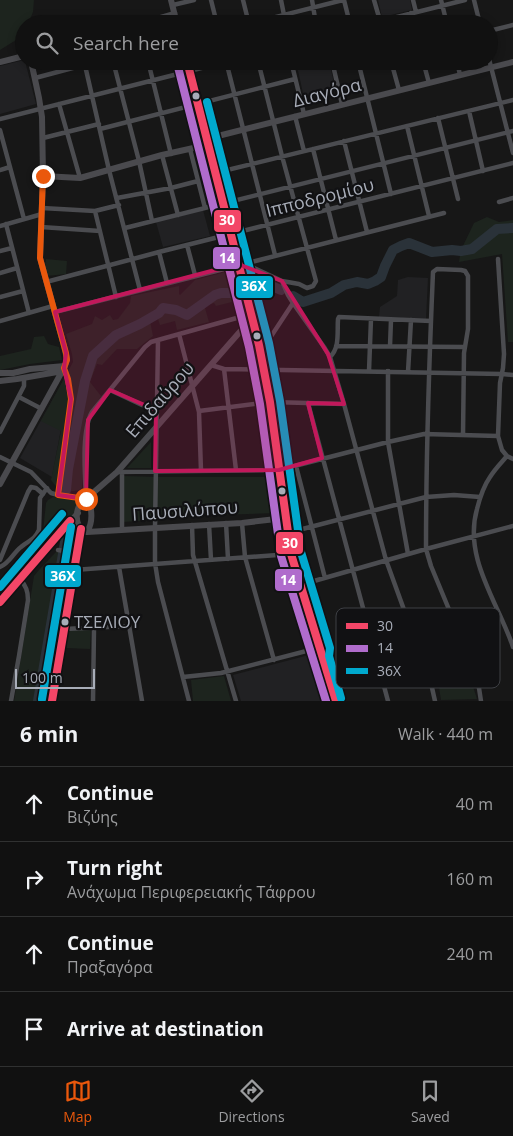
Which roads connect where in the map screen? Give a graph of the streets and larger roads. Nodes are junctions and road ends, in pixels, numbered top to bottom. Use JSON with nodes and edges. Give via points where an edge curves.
{"nodes":[{"id":1,"x":194,"y":0,"type":"edge"},
{"id":2,"x":211,"y":0,"type":"edge"},
{"id":3,"x":243,"y":0,"type":"edge"},
{"id":4,"x":281,"y":0,"type":"edge"},
{"id":5,"x":312,"y":0,"type":"edge"},
{"id":6,"x":344,"y":0,"type":"edge"},
{"id":7,"x":374,"y":0,"type":"edge"},
{"id":8,"x":413,"y":0,"type":"edge"},
{"id":9,"x":465,"y":0,"type":"edge"},
{"id":10,"x":474,"y":0,"type":"edge"},
{"id":11,"x":172,"y":2,"type":"edge"},
{"id":12,"x":442,"y":3,"type":"edge"},
{"id":13,"x":312,"y":8,"type":"junction"},
{"id":14,"x":414,"y":13,"type":"junction"},
{"id":15,"x":175,"y":14,"type":"joint"},
{"id":16,"x":171,"y":15,"type":"edge"},
{"id":17,"x":214,"y":15,"type":"edge"},
{"id":18,"x":247,"y":15,"type":"edge"},
{"id":19,"x":282,"y":15,"type":"joint"},
{"id":20,"x":314,"y":15,"type":"edge"},
{"id":21,"x":348,"y":15,"type":"edge"},
{"id":22,"x":378,"y":15,"type":"edge"},
{"id":23,"x":406,"y":15,"type":"edge"},
{"id":24,"x":478,"y":15,"type":"edge"},
{"id":25,"x":513,"y":25,"type":"edge"},
{"id":26,"x":498,"y":29,"type":"edge"},
{"id":27,"x":15,"y":58,"type":"edge"},
{"id":28,"x":0,"y":62,"type":"edge"},
{"id":29,"x":513,"y":62,"type":"edge"},
{"id":30,"x":498,"y":65,"type":"edge"},
{"id":31,"x":33,"y":70,"type":"edge"},
{"id":32,"x":61,"y":70,"type":"edge"},
{"id":33,"x":86,"y":70,"type":"edge"},
{"id":34,"x":115,"y":70,"type":"edge"},
{"id":35,"x":150,"y":70,"type":"edge"},
{"id":36,"x":196,"y":70,"type":"edge"},
{"id":37,"x":229,"y":70,"type":"edge"},
{"id":38,"x":260,"y":70,"type":"edge"},
{"id":39,"x":294,"y":70,"type":"edge"},
{"id":40,"x":334,"y":70,"type":"edge"},
{"id":41,"x":361,"y":70,"type":"edge"},
{"id":42,"x":394,"y":70,"type":"edge"},
{"id":43,"x":425,"y":70,"type":"edge"},
{"id":44,"x":459,"y":70,"type":"edge"},
{"id":45,"x":479,"y":70,"type":"edge"},
{"id":46,"x":492,"y":70,"type":"edge"},
{"id":47,"x":189,"y":72,"type":"junction"},
{"id":48,"x":460,"y":75,"type":"junction"},
{"id":49,"x":35,"y":78,"type":"junction"},
{"id":50,"x":296,"y":79,"type":"junction"},
{"id":51,"x":153,"y":81,"type":"junction"},
{"id":52,"x":429,"y":83,"type":"junction"},
{"id":53,"x":265,"y":87,"type":"junction"},
{"id":54,"x":120,"y":88,"type":"junction"},
{"id":55,"x":399,"y":90,"type":"junction"},
{"id":56,"x":92,"y":95,"type":"junction"},
{"id":57,"x":234,"y":95,"type":"junction"},
{"id":58,"x":367,"y":98,"type":"junction"},
{"id":59,"x":513,"y":100,"type":"edge"},
{"id":60,"x":500,"y":103,"type":"junction"},
{"id":61,"x":59,"y":104,"type":"junction"},
{"id":62,"x":197,"y":104,"type":"junction"},
{"id":63,"x":342,"y":104,"type":"junction"},
{"id":64,"x":41,"y":109,"type":"junction"},
{"id":65,"x":469,"y":111,"type":"junction"},
{"id":66,"x":161,"y":114,"type":"junction"},
{"id":67,"x":304,"y":114,"type":"junction"},
{"id":68,"x":295,"y":116,"type":"junction"},
{"id":69,"x":438,"y":118,"type":"junction"},
{"id":70,"x":0,"y":119,"type":"edge"},
{"id":71,"x":128,"y":122,"type":"junction"},
{"id":72,"x":273,"y":122,"type":"junction"},
{"id":73,"x":407,"y":126,"type":"junction"},
{"id":74,"x":99,"y":127,"type":"junction"},
{"id":75,"x":0,"y":130,"type":"edge"},
{"id":76,"x":243,"y":130,"type":"junction"},
{"id":77,"x":510,"y":132,"type":"edge"},
{"id":78,"x":67,"y":133,"type":"junction"},
{"id":79,"x":376,"y":133,"type":"junction"},
{"id":80,"x":43,"y":138,"type":"junction"},
{"id":81,"x":476,"y":140,"type":"junction"},
{"id":82,"x":344,"y":141,"type":"junction"},
{"id":83,"x":206,"y":142,"type":"junction"},
{"id":84,"x":446,"y":148,"type":"junction"},
{"id":85,"x":190,"y":149,"type":"junction"},
{"id":86,"x":313,"y":149,"type":"junction"},
{"id":87,"x":304,"y":151,"type":"junction"},
{"id":88,"x":513,"y":153,"type":"edge"},
{"id":89,"x":170,"y":154,"type":"junction"},
{"id":90,"x":162,"y":155,"type":"junction"},
{"id":91,"x":282,"y":156,"type":"junction"},
{"id":92,"x":414,"y":156,"type":"junction"},
{"id":93,"x":139,"y":161,"type":"junction"},
{"id":94,"x":383,"y":163,"type":"junction"},
{"id":95,"x":513,"y":163,"type":"edge"},
{"id":96,"x":251,"y":164,"type":"junction"},
{"id":97,"x":10,"y":167,"type":"junction"},
{"id":98,"x":0,"y":170,"type":"edge"},
{"id":99,"x":109,"y":170,"type":"junction"},
{"id":100,"x":352,"y":171,"type":"junction"},
{"id":101,"x":483,"y":171,"type":"junction"},
{"id":102,"x":215,"y":173,"type":"junction"},
{"id":103,"x":43,"y":176,"type":"junction"},
{"id":104,"x":80,"y":178,"type":"junction"},
{"id":105,"x":321,"y":179,"type":"junction"},
{"id":106,"x":453,"y":179,"type":"junction"},
{"id":107,"x":198,"y":181,"type":"junction"},
{"id":108,"x":290,"y":187,"type":"junction"},
{"id":109,"x":422,"y":187,"type":"junction"},
{"id":110,"x":171,"y":188,"type":"junction"},
{"id":111,"x":146,"y":192,"type":"junction"},
{"id":112,"x":391,"y":194,"type":"junction"},
{"id":113,"x":259,"y":195,"type":"junction"},
{"id":114,"x":117,"y":198,"type":"junction"},
{"id":115,"x":513,"y":198,"type":"edge"},
{"id":116,"x":458,"y":199,"type":"dead end"},
{"id":117,"x":359,"y":202,"type":"junction"},
{"id":118,"x":499,"y":202,"type":"dead end"},
{"id":119,"x":223,"y":204,"type":"junction"},
{"id":120,"x":119,"y":205,"type":"junction"},
{"id":121,"x":205,"y":208,"type":"junction"},
{"id":122,"x":328,"y":210,"type":"junction"},
{"id":123,"x":42,"y":211,"type":"junction"},
{"id":124,"x":95,"y":211,"type":"junction"},
{"id":125,"x":444,"y":213,"type":"dead end"},
{"id":126,"x":178,"y":215,"type":"junction"},
{"id":127,"x":429,"y":216,"type":"junction"},
{"id":128,"x":299,"y":217,"type":"junction"},
{"id":129,"x":24,"y":219,"type":"junction"},
{"id":130,"x":152,"y":221,"type":"junction"},
{"id":131,"x":6,"y":224,"type":"junction"},
{"id":132,"x":0,"y":226,"type":"edge"},
{"id":133,"x":267,"y":226,"type":"junction"},
{"id":134,"x":41,"y":227,"type":"junction"},
{"id":135,"x":125,"y":228,"type":"junction"},
{"id":136,"x":100,"y":231,"type":"junction"},
{"id":137,"x":367,"y":232,"type":"junction"},
{"id":138,"x":231,"y":234,"type":"junction"},
{"id":139,"x":336,"y":240,"type":"junction"},
{"id":140,"x":187,"y":245,"type":"junction"},
{"id":141,"x":307,"y":247,"type":"junction"},
{"id":142,"x":12,"y":248,"type":"junction"},
{"id":143,"x":0,"y":251,"type":"edge"},
{"id":144,"x":159,"y":252,"type":"junction"},
{"id":145,"x":274,"y":255,"type":"junction"},
{"id":146,"x":132,"y":259,"type":"junction"},
{"id":147,"x":498,"y":259,"type":"dead end"},
{"id":148,"x":238,"y":264,"type":"junction"},
{"id":149,"x":108,"y":265,"type":"junction"},
{"id":150,"x":17,"y":268,"type":"junction"},
{"id":151,"x":0,"y":273,"type":"edge"},
{"id":152,"x":195,"y":275,"type":"junction"},
{"id":153,"x":282,"y":281,"type":"junction"},
{"id":154,"x":46,"y":282,"type":"junction"},
{"id":155,"x":167,"y":283,"type":"junction"},
{"id":156,"x":140,"y":290,"type":"junction"},
{"id":157,"x":23,"y":291,"type":"junction"},
{"id":158,"x":0,"y":297,"type":"edge"},
{"id":159,"x":116,"y":297,"type":"junction"},
{"id":160,"x":293,"y":304,"type":"junction"},
{"id":161,"x":54,"y":309,"type":"junction"},
{"id":162,"x":29,"y":313,"type":"junction"},
{"id":163,"x":252,"y":316,"type":"junction"},
{"id":164,"x":371,"y":319,"type":"junction"},
{"id":165,"x":391,"y":320,"type":"junction"},
{"id":166,"x":411,"y":320,"type":"junction"},
{"id":167,"x":0,"y":321,"type":"edge"},
{"id":168,"x":431,"y":321,"type":"junction"},
{"id":169,"x":179,"y":334,"type":"junction"},
{"id":170,"x":158,"y":340,"type":"junction"},
{"id":171,"x":259,"y":345,"type":"junction"},
{"id":172,"x":336,"y":346,"type":"junction"},
{"id":173,"x":370,"y":346,"type":"junction"},
{"id":174,"x":390,"y":346,"type":"junction"},
{"id":175,"x":409,"y":347,"type":"junction"},
{"id":176,"x":430,"y":347,"type":"junction"},
{"id":177,"x":465,"y":347,"type":"junction"},
{"id":178,"x":330,"y":357,"type":"junction"},
{"id":179,"x":211,"y":365,"type":"junction"},
{"id":180,"x":64,"y":368,"type":"junction"},
{"id":181,"x":224,"y":369,"type":"junction"},
{"id":182,"x":264,"y":369,"type":"junction"},
{"id":183,"x":334,"y":371,"type":"junction"},
{"id":184,"x":369,"y":371,"type":"junction"},
{"id":185,"x":388,"y":371,"type":"junction"},
{"id":186,"x":408,"y":372,"type":"junction"},
{"id":187,"x":0,"y":373,"type":"edge"},
{"id":188,"x":429,"y":373,"type":"junction"},
{"id":189,"x":463,"y":374,"type":"junction"},
{"id":190,"x":502,"y":374,"type":"junction"},
{"id":191,"x":513,"y":376,"type":"edge"},
{"id":192,"x":24,"y":378,"type":"junction"},
{"id":193,"x":0,"y":381,"type":"edge"},
{"id":194,"x":192,"y":386,"type":"junction"},
{"id":195,"x":110,"y":390,"type":"junction"},
{"id":196,"x":19,"y":397,"type":"junction"},
{"id":197,"x":270,"y":402,"type":"junction"},
{"id":198,"x":308,"y":403,"type":"junction"},
{"id":199,"x":344,"y":404,"type":"junction"},
{"id":200,"x":229,"y":406,"type":"junction"},
{"id":201,"x":42,"y":408,"type":"junction"},
{"id":202,"x":156,"y":408,"type":"junction"},
{"id":203,"x":199,"y":411,"type":"junction"},
{"id":204,"x":156,"y":426,"type":"junction"},
{"id":205,"x":0,"y":432,"type":"edge"},
{"id":206,"x":428,"y":434,"type":"junction"},
{"id":207,"x":462,"y":435,"type":"junction"},
{"id":208,"x":498,"y":436,"type":"junction"},
{"id":209,"x":388,"y":442,"type":"junction"},
{"id":210,"x":356,"y":450,"type":"junction"},
{"id":211,"x":507,"y":456,"type":"junction"},
{"id":212,"x":0,"y":457,"type":"edge"},
{"id":213,"x":322,"y":458,"type":"junction"},
{"id":214,"x":513,"y":459,"type":"edge"},
{"id":215,"x":11,"y":463,"type":"junction"},
{"id":216,"x":296,"y":466,"type":"junction"},
{"id":217,"x":236,"y":470,"type":"junction"},
{"id":218,"x":279,"y":470,"type":"junction"},
{"id":219,"x":155,"y":471,"type":"junction"},
{"id":220,"x":201,"y":471,"type":"junction"},
{"id":221,"x":120,"y":472,"type":"junction"},
{"id":222,"x":0,"y":484,"type":"edge"},
{"id":223,"x":47,"y":488,"type":"junction"},
{"id":224,"x":42,"y":494,"type":"junction"},
{"id":225,"x":58,"y":495,"type":"junction"},
{"id":226,"x":480,"y":497,"type":"junction"},
{"id":227,"x":426,"y":498,"type":"junction"},
{"id":228,"x":87,"y":499,"type":"junction"},
{"id":229,"x":399,"y":504,"type":"junction"},
{"id":230,"x":373,"y":511,"type":"junction"},
{"id":231,"x":286,"y":518,"type":"junction"},
{"id":232,"x":73,"y":521,"type":"junction"},
{"id":233,"x":339,"y":521,"type":"junction"},
{"id":234,"x":242,"y":523,"type":"junction"},
{"id":235,"x":209,"y":524,"type":"junction"},
{"id":236,"x":226,"y":524,"type":"junction"},
{"id":237,"x":192,"y":525,"type":"junction"},
{"id":238,"x":513,"y":526,"type":"edge"},
{"id":239,"x":155,"y":528,"type":"junction"},
{"id":240,"x":312,"y":528,"type":"junction"},
{"id":241,"x":122,"y":530,"type":"junction"},
{"id":242,"x":84,"y":531,"type":"junction"},
{"id":243,"x":288,"y":533,"type":"junction"},
{"id":244,"x":473,"y":536,"type":"junction"},
{"id":245,"x":426,"y":549,"type":"junction"},
{"id":246,"x":58,"y":550,"type":"dead end"},
{"id":247,"x":77,"y":553,"type":"junction"},
{"id":248,"x":291,"y":554,"type":"junction"},
{"id":249,"x":408,"y":554,"type":"junction"},
{"id":250,"x":245,"y":558,"type":"junction"},
{"id":251,"x":228,"y":559,"type":"junction"},
{"id":252,"x":0,"y":560,"type":"edge"},
{"id":253,"x":211,"y":560,"type":"junction"},
{"id":254,"x":386,"y":560,"type":"junction"},
{"id":255,"x":195,"y":561,"type":"junction"},
{"id":256,"x":155,"y":563,"type":"junction"},
{"id":257,"x":0,"y":567,"type":"edge"},
{"id":258,"x":119,"y":567,"type":"junction"},
{"id":259,"x":74,"y":570,"type":"junction"},
{"id":260,"x":352,"y":570,"type":"junction"},
{"id":261,"x":326,"y":578,"type":"junction"},
{"id":262,"x":20,"y":579,"type":"junction"},
{"id":263,"x":300,"y":585,"type":"junction"},
{"id":264,"x":0,"y":602,"type":"edge"},
{"id":265,"x":362,"y":608,"type":"edge"},
{"id":266,"x":404,"y":608,"type":"edge"},
{"id":267,"x":448,"y":608,"type":"edge"},
{"id":268,"x":498,"y":608,"type":"edge"},
{"id":269,"x":500,"y":613,"type":"edge"},
{"id":270,"x":129,"y":626,"type":"junction"},
{"id":271,"x":94,"y":628,"type":"junction"},
{"id":272,"x":64,"y":629,"type":"junction"},
{"id":273,"x":513,"y":647,"type":"edge"},
{"id":274,"x":319,"y":650,"type":"junction"},
{"id":275,"x":274,"y":660,"type":"junction"},
{"id":276,"x":227,"y":672,"type":"junction"},
{"id":277,"x":183,"y":677,"type":"junction"},
{"id":278,"x":384,"y":688,"type":"edge"},
{"id":279,"x":433,"y":688,"type":"edge"},
{"id":280,"x":478,"y":688,"type":"edge"},
{"id":281,"x":11,"y":701,"type":"edge"},
{"id":282,"x":52,"y":701,"type":"edge"},
{"id":283,"x":93,"y":701,"type":"edge"},
{"id":284,"x":142,"y":701,"type":"edge"},
{"id":285,"x":190,"y":701,"type":"edge"},
{"id":286,"x":236,"y":701,"type":"edge"},
{"id":287,"x":331,"y":701,"type":"edge"},
{"id":288,"x":336,"y":701,"type":"edge"},
{"id":289,"x":388,"y":701,"type":"edge"},
{"id":290,"x":435,"y":701,"type":"edge"},
{"id":291,"x":481,"y":701,"type":"edge"}],
"edges":[{"from":1,"to":11,"type":"street"},
{"from":2,"to":17,"type":"street"},
{"from":3,"to":18,"type":"street"},
{"from":4,"to":19,"type":"street"},
{"from":5,"to":13,"type":"street"},
{"from":6,"to":13,"type":"street"},
{"from":6,"to":21,"type":"street"},
{"from":7,"to":22,"type":"street"},
{"from":8,"to":14,"type":"street"},
{"from":9,"to":12,"type":"street"},
{"from":10,"to":24,"type":"street"},
{"from":11,"to":15,"type":"street"},
{"from":12,"to":14,"type":"street"},
{"from":13,"to":19,"type":"street"},
{"from":13,"to":20,"type":"street"},
{"from":14,"to":23,"type":"street"},
{"from":15,"to":16,"type":"street"},
{"from":25,"to":26,"type":"street"},
{"from":27,"to":28,"type":"street"},
{"from":29,"to":30,"type":"street","name":"Διαγόρα"},
{"from":31,"to":49,"type":"street"},
{"from":32,"to":49,"type":"street"},
{"from":33,"to":56,"type":"street"},
{"from":34,"to":54,"type":"street"},
{"from":35,"to":51,"type":"street"},
{"from":36,"to":47,"type":"street"},
{"from":37,"to":57,"type":"street"},
{"from":38,"to":53,"type":"street"},
{"from":39,"to":50,"type":"street"},
{"from":40,"to":63,"type":"street"},
{"from":41,"to":58,"type":"street"},
{"from":42,"to":55,"type":"street"},
{"from":43,"to":52,"type":"street"},
{"from":44,"to":48,"type":"street"},
{"from":45,"to":48,"type":"street","name":"Διαγόρα"},
{"from":46,"to":60,"type":"street"},
{"from":47,"to":51,"type":"street"},
{"from":47,"to":62,"type":"street"},
{"from":48,"to":52,"type":"street","name":"Διαγόρα"},
{"from":49,"to":64,"type":"street"},
{"from":50,"to":53,"type":"street"},
{"from":50,"to":67,"type":"street"},
{"from":51,"to":54,"type":"street"},
{"from":51,"to":66,"type":"street"},
{"from":52,"to":55,"type":"street","name":"Διαγόρα"},
{"from":53,"to":57,"type":"street"},
{"from":53,"to":72,"type":"street"},
{"from":54,"to":56,"type":"street"},
{"from":54,"to":71,"type":"street"},
{"from":55,"to":58,"type":"street","name":"Διαγόρα"},
{"from":56,"to":61,"type":"street"},
{"from":56,"to":74,"type":"street"},
{"from":57,"to":62,"type":"street"},
{"from":57,"to":76,"type":"street"},
{"from":58,"to":63,"type":"street","name":"Διαγόρα"},
{"from":58,"to":79,"type":"street"},
{"from":59,"to":60,"type":"street"},
{"from":60,"to":65,"type":"street"},
{"from":60,"to":77,"type":"street"},
{"from":61,"to":64,"type":"street"},
{"from":61,"to":78,"type":"street"},
{"from":62,"to":66,"type":"street"},
{"from":62,"to":83,"type":"street"},
{"from":63,"to":67,"type":"street","name":"Διαγόρα"},
{"from":64,"to":70,"type":"street"},
{"from":64,"to":80,"type":"street"},
{"from":65,"to":69,"type":"street"},
{"from":65,"to":81,"type":"street"},
{"from":66,"to":71,"type":"street"},
{"from":66,"to":89,"type":"street"},
{"from":67,"to":68,"type":"street","name":"Διαγόρα"},
{"from":68,"to":72,"type":"street","name":"Διαγόρα"},
{"from":68,"to":87,"type":"street"},
{"from":69,"to":73,"type":"street"},
{"from":69,"to":84,"type":"street"},
{"from":71,"to":74,"type":"street"},
{"from":71,"to":93,"type":"street"},
{"from":72,"to":76,"type":"street","name":"Διαγόρα"},
{"from":72,"to":91,"type":"street"},
{"from":73,"to":79,"type":"street"},
{"from":73,"to":92,"type":"street"},
{"from":74,"to":78,"type":"street"},
{"from":74,"to":99,"type":"street"},
{"from":75,"to":97,"type":"street"},
{"from":76,"to":83,"type":"street","name":"Διαγόρα"},
{"from":76,"to":96,"type":"street"},
{"from":77,"to":81,"type":"street"},
{"from":77,"to":88,"type":"street"},
{"from":78,"to":80,"type":"street"},
{"from":78,"to":104,"type":"street"},
{"from":79,"to":82,"type":"street"},
{"from":79,"to":94,"type":"street"},
{"from":80,"to":103,"type":"street"},
{"from":81,"to":84,"type":"street"},
{"from":81,"to":101,"type":"street"},
{"from":82,"to":86,"type":"street"},
{"from":82,"to":100,"type":"street"},
{"from":83,"to":85,"type":"street","name":"Διαγόρα"},
{"from":83,"to":102,"type":"street"},
{"from":84,"to":92,"type":"street"},
{"from":84,"to":106,"type":"street"},
{"from":85,"to":89,"type":"street","name":"Διαγόρα"},
{"from":85,"to":107,"type":"street"},
{"from":86,"to":87,"type":"street"},
{"from":86,"to":105,"type":"street"},
{"from":87,"to":91,"type":"street"},
{"from":89,"to":90,"type":"street","name":"Διαγόρα"},
{"from":90,"to":93,"type":"street","name":"Διαγόρα"},
{"from":90,"to":110,"type":"street"},
{"from":91,"to":96,"type":"street"},
{"from":91,"to":108,"type":"street"},
{"from":92,"to":94,"type":"street"},
{"from":92,"to":109,"type":"street"},
{"from":93,"to":99,"type":"street","name":"Διαγόρα"},
{"from":93,"to":111,"type":"street"},
{"from":94,"to":100,"type":"street"},
{"from":94,"to":112,"type":"street"},
{"from":95,"to":101,"type":"street","name":"Ιπποδρομίου"},
{"from":96,"to":102,"type":"street"},
{"from":96,"to":113,"type":"street"},
{"from":97,"to":98,"type":"street"},
{"from":97,"to":129,"type":"street"},
{"from":99,"to":104,"type":"street","name":"Διαγόρα"},
{"from":99,"to":114,"type":"street"},
{"from":100,"to":105,"type":"street"},
{"from":100,"to":117,"type":"street"},
{"from":101,"to":106,"type":"street","name":"Ιπποδρομίου"},
{"from":102,"to":119,"type":"street"},
{"from":103,"to":104,"type":"street","name":"Διαγόρα"},
{"from":103,"to":123,"type":"street"},
{"from":105,"to":108,"type":"street"},
{"from":105,"to":122,"type":"street"},
{"from":106,"to":109,"type":"street","name":"Ιπποδρομίου"},
{"from":106,"to":116,"type":"street"},
{"from":107,"to":110,"type":"street"},
{"from":107,"to":121,"type":"street"},
{"from":108,"to":113,"type":"street"},
{"from":108,"to":128,"type":"street"},
{"from":109,"to":112,"type":"street","name":"Ιπποδρομίου"},
{"from":109,"to":127,"type":"street"},
{"from":110,"to":111,"type":"street"},
{"from":110,"to":126,"type":"street"},
{"from":111,"to":114,"type":"street"},
{"from":111,"to":130,"type":"street"},
{"from":112,"to":117,"type":"street","name":"Ιπποδρομίου"},
{"from":113,"to":119,"type":"street"},
{"from":113,"to":133,"type":"street"},
{"from":114,"to":120,"type":"street"},
{"from":115,"to":118,"type":"street"},
{"from":117,"to":122,"type":"street","name":"Ιπποδρομίου"},
{"from":117,"to":137,"type":"street"},
{"from":119,"to":121,"type":"street"},
{"from":119,"to":138,"type":"street"},
{"from":120,"to":124,"type":"street"},
{"from":120,"to":135,"type":"street"},
{"from":121,"to":126,"type":"street"},
{"from":122,"to":128,"type":"street","name":"Ιπποδρομίου"},
{"from":122,"to":139,"type":"street"},
{"from":123,"to":124,"type":"street"},
{"from":123,"to":129,"type":"street"},
{"from":123,"to":134,"type":"street"},
{"from":124,"to":136,"type":"street"},
{"from":125,"to":127,"type":"street"},
{"from":126,"to":130,"type":"street"},
{"from":127,"to":137,"type":"street"},
{"from":128,"to":133,"type":"street","name":"Ιπποδρομίου"},
{"from":128,"to":141,"type":"street"},
{"from":129,"to":131,"type":"street"},
{"from":130,"to":135,"type":"street"},
{"from":131,"to":132,"type":"street"},
{"from":131,"to":142,"type":"street"},
{"from":133,"to":138,"type":"street","name":"Ιπποδρομίου"},
{"from":133,"to":145,"type":"street"},
{"from":134,"to":136,"type":"street"},
{"from":134,"to":154,"type":"street","via":[[40,258]]},
{"from":135,"to":146,"type":"street"},
{"from":136,"to":149,"type":"street"},
{"from":137,"to":139,"type":"street"},
{"from":138,"to":140,"type":"street","name":"Ιπποδρομίου"},
{"from":138,"to":148,"type":"street"},
{"from":139,"to":141,"type":"street"},
{"from":140,"to":144,"type":"street","name":"Ιπποδρομίου"},
{"from":140,"to":152,"type":"street"},
{"from":141,"to":145,"type":"street"},
{"from":141,"to":153,"type":"street","via":[[316,278],[314,284],[307,288]]},
{"from":142,"to":143,"type":"street"},
{"from":142,"to":150,"type":"street"},
{"from":144,"to":146,"type":"street","name":"Ιπποδρομίου"},
{"from":144,"to":155,"type":"street"},
{"from":145,"to":148,"type":"street"},
{"from":146,"to":149,"type":"street","name":"Ιπποδρομίου"},
{"from":146,"to":156,"type":"street"},
{"from":147,"to":190,"type":"street"},
{"from":148,"to":152,"type":"street"},
{"from":148,"to":153,"type":"street"},
{"from":148,"to":163,"type":"street"},
{"from":149,"to":154,"type":"street","name":"Ιπποδρομίου"},
{"from":149,"to":159,"type":"street"},
{"from":150,"to":151,"type":"street"},
{"from":150,"to":157,"type":"street"},
{"from":152,"to":155,"type":"street"},
{"from":153,"to":160,"type":"street"},
{"from":154,"to":161,"type":"street"},
{"from":155,"to":156,"type":"street"},
{"from":156,"to":159,"type":"street"},
{"from":157,"to":158,"type":"street"},
{"from":157,"to":162,"type":"street"},
{"from":159,"to":161,"type":"street"},
{"from":160,"to":171,"type":"street","via":[[269,340]]},
{"from":160,"to":178,"type":"street"},
{"from":161,"to":162,"type":"street"},
{"from":161,"to":180,"type":"street","via":[[66,353]]},
{"from":162,"to":167,"type":"street"},
{"from":163,"to":169,"type":"street"},
{"from":163,"to":171,"type":"street"},
{"from":163,"to":179,"type":"street","name":"Επιδαύρου"},
{"from":164,"to":165,"type":"street"},
{"from":164,"to":172,"type":"street","via":[[339,317]]},
{"from":164,"to":173,"type":"street"},
{"from":165,"to":166,"type":"street"},
{"from":165,"to":174,"type":"street"},
{"from":166,"to":168,"type":"street"},
{"from":166,"to":175,"type":"street"},
{"from":168,"to":176,"type":"street"},
{"from":168,"to":177,"type":"street","via":[[433,272],[437,269],[465,271],[468,276]]},
{"from":169,"to":170,"type":"street"},
{"from":169,"to":194,"type":"street"},
{"from":170,"to":195,"type":"street","via":[[145,347]]},
{"from":170,"to":202,"type":"street"},
{"from":171,"to":182,"type":"street"},
{"from":172,"to":173,"type":"street"},
{"from":172,"to":178,"type":"street"},
{"from":173,"to":174,"type":"street"},
{"from":173,"to":184,"type":"street"},
{"from":174,"to":175,"type":"street"},
{"from":175,"to":176,"type":"street"},
{"from":175,"to":186,"type":"street"},
{"from":176,"to":177,"type":"street"},
{"from":176,"to":188,"type":"street"},
{"from":177,"to":189,"type":"street"},
{"from":178,"to":183,"type":"street"},
{"from":179,"to":181,"type":"street"},
{"from":179,"to":194,"type":"street","name":"Επιδαύρου"},
{"from":180,"to":187,"type":"street"},
{"from":180,"to":192,"type":"street"},
{"from":180,"to":201,"type":"street"},
{"from":180,"to":225,"type":"street","via":[[71,399]]},
{"from":181,"to":182,"type":"street"},
{"from":181,"to":200,"type":"street"},
{"from":182,"to":183,"type":"street"},
{"from":182,"to":197,"type":"street"},
{"from":183,"to":184,"type":"street"},
{"from":183,"to":199,"type":"street"},
{"from":184,"to":185,"type":"street"},
{"from":185,"to":186,"type":"street"},
{"from":185,"to":209,"type":"street"},
{"from":186,"to":188,"type":"street"},
{"from":188,"to":189,"type":"street"},
{"from":188,"to":206,"type":"street"},
{"from":189,"to":190,"type":"street"},
{"from":189,"to":207,"type":"street"},
{"from":190,"to":191,"type":"street"},
{"from":190,"to":208,"type":"street"},
{"from":192,"to":193,"type":"street"},
{"from":192,"to":196,"type":"street"},
{"from":194,"to":203,"type":"street"},
{"from":194,"to":204,"type":"street","name":"Επιδαύρου"},
{"from":195,"to":202,"type":"street"},
{"from":195,"to":228,"type":"street","via":[[88,420],[84,456]]},
{"from":196,"to":201,"type":"street"},
{"from":196,"to":205,"type":"street"},
{"from":197,"to":198,"type":"street"},
{"from":197,"to":200,"type":"street"},
{"from":197,"to":218,"type":"street"},
{"from":198,"to":199,"type":"street"},
{"from":198,"to":213,"type":"street"},
{"from":199,"to":210,"type":"street"},
{"from":200,"to":203,"type":"street"},
{"from":200,"to":217,"type":"street"},
{"from":201,"to":215,"type":"street"},
{"from":202,"to":204,"type":"street"},
{"from":203,"to":220,"type":"street"},
{"from":204,"to":219,"type":"street"},
{"from":204,"to":221,"type":"street","name":"Επιδαύρου"},
{"from":206,"to":207,"type":"street"},
{"from":206,"to":209,"type":"street"},
{"from":206,"to":227,"type":"street"},
{"from":207,"to":208,"type":"street"},
{"from":208,"to":211,"type":"street"},
{"from":209,"to":210,"type":"street"},
{"from":209,"to":229,"type":"street"},
{"from":210,"to":213,"type":"street"},
{"from":210,"to":230,"type":"street"},
{"from":211,"to":214,"type":"street"},
{"from":211,"to":226,"type":"street","via":[[490,476]]},
{"from":212,"to":215,"type":"street"},
{"from":213,"to":216,"type":"street"},
{"from":213,"to":233,"type":"street"},
{"from":215,"to":222,"type":"street"},
{"from":215,"to":223,"type":"street","via":[[31,472]]},
{"from":216,"to":218,"type":"street"},
{"from":216,"to":240,"type":"street"},
{"from":217,"to":218,"type":"street"},
{"from":217,"to":220,"type":"street"},
{"from":218,"to":231,"type":"street"},
{"from":219,"to":220,"type":"street"},
{"from":219,"to":221,"type":"street"},
{"from":219,"to":239,"type":"street"},
{"from":221,"to":228,"type":"street","name":"Επιδαύρου"},
{"from":221,"to":241,"type":"street"},
{"from":223,"to":224,"type":"street"},
{"from":223,"to":225,"type":"street"},
{"from":224,"to":252,"type":"street","via":[[36,488],[28,492]]},
{"from":224,"to":257,"type":"street","via":[[37,535]]},
{"from":225,"to":228,"type":"street"},
{"from":226,"to":227,"type":"street"},
{"from":226,"to":244,"type":"street"},
{"from":227,"to":229,"type":"street"},
{"from":227,"to":245,"type":"street"},
{"from":228,"to":232,"type":"street","name":"Επιδαύρου","via":[[80,504]]},
{"from":228,"to":242,"type":"street","via":[[91,524]]},
{"from":229,"to":230,"type":"street"},
{"from":229,"to":249,"type":"street"},
{"from":230,"to":233,"type":"street"},
{"from":230,"to":254,"type":"street"},
{"from":231,"to":234,"type":"street","name":"Παυσιλύπου"},
{"from":231,"to":243,"type":"street"},
{"from":232,"to":242,"type":"street"},
{"from":232,"to":262,"type":"street"},
{"from":233,"to":240,"type":"street"},
{"from":233,"to":260,"type":"street"},
{"from":234,"to":236,"type":"street","name":"Παυσιλύπου"},
{"from":234,"to":250,"type":"street"},
{"from":235,"to":236,"type":"street","name":"Παυσιλύπου"},
{"from":235,"to":237,"type":"street","name":"Παυσιλύπου"},
{"from":235,"to":253,"type":"street"},
{"from":236,"to":251,"type":"street"},
{"from":237,"to":239,"type":"street","name":"Παυσιλύπου"},
{"from":237,"to":255,"type":"street"},
{"from":238,"to":244,"type":"street"},
{"from":239,"to":241,"type":"street","name":"Παυσιλύπου"},
{"from":239,"to":256,"type":"street"},
{"from":240,"to":243,"type":"street"},
{"from":240,"to":261,"type":"street"},
{"from":241,"to":242,"type":"street","name":"Παυσιλύπου"},
{"from":242,"to":247,"type":"street"},
{"from":243,"to":248,"type":"street"},
{"from":244,"to":245,"type":"street"},
{"from":244,"to":268,"type":"street","via":[[480,569]]},
{"from":245,"to":249,"type":"street"},
{"from":245,"to":267,"type":"street"},
{"from":246,"to":247,"type":"street"},
{"from":247,"to":259,"type":"street"},
{"from":248,"to":250,"type":"street"},
{"from":248,"to":263,"type":"street"},
{"from":249,"to":254,"type":"street"},
{"from":250,"to":251,"type":"street"},
{"from":250,"to":275,"type":"street"},
{"from":251,"to":253,"type":"street"},
{"from":253,"to":255,"type":"street"},
{"from":254,"to":260,"type":"street"},
{"from":254,"to":266,"type":"street"},
{"from":255,"to":256,"type":"street"},
{"from":255,"to":276,"type":"street"},
{"from":256,"to":258,"type":"street"},
{"from":256,"to":277,"type":"street"},
{"from":258,"to":259,"type":"street"},
{"from":258,"to":270,"type":"street"},
{"from":259,"to":272,"type":"street"},
{"from":260,"to":261,"type":"street"},
{"from":260,"to":265,"type":"street"},
{"from":261,"to":263,"type":"street"},
{"from":262,"to":264,"type":"street"},
{"from":262,"to":281,"type":"street","via":[[27,588],[28,600]]},
{"from":263,"to":274,"type":"street"},
{"from":269,"to":273,"type":"street"},
{"from":270,"to":271,"type":"street"},
{"from":270,"to":284,"type":"street"},
{"from":271,"to":272,"type":"street"},
{"from":271,"to":283,"type":"street"},
{"from":272,"to":282,"type":"street"},
{"from":274,"to":275,"type":"street"},
{"from":274,"to":287,"type":"street"},
{"from":274,"to":288,"type":"street"},
{"from":275,"to":276,"type":"street"},
{"from":276,"to":277,"type":"street"},
{"from":276,"to":286,"type":"street"},
{"from":277,"to":285,"type":"street"},
{"from":278,"to":289,"type":"street"},
{"from":279,"to":290,"type":"street"},
{"from":280,"to":291,"type":"street"}]}
